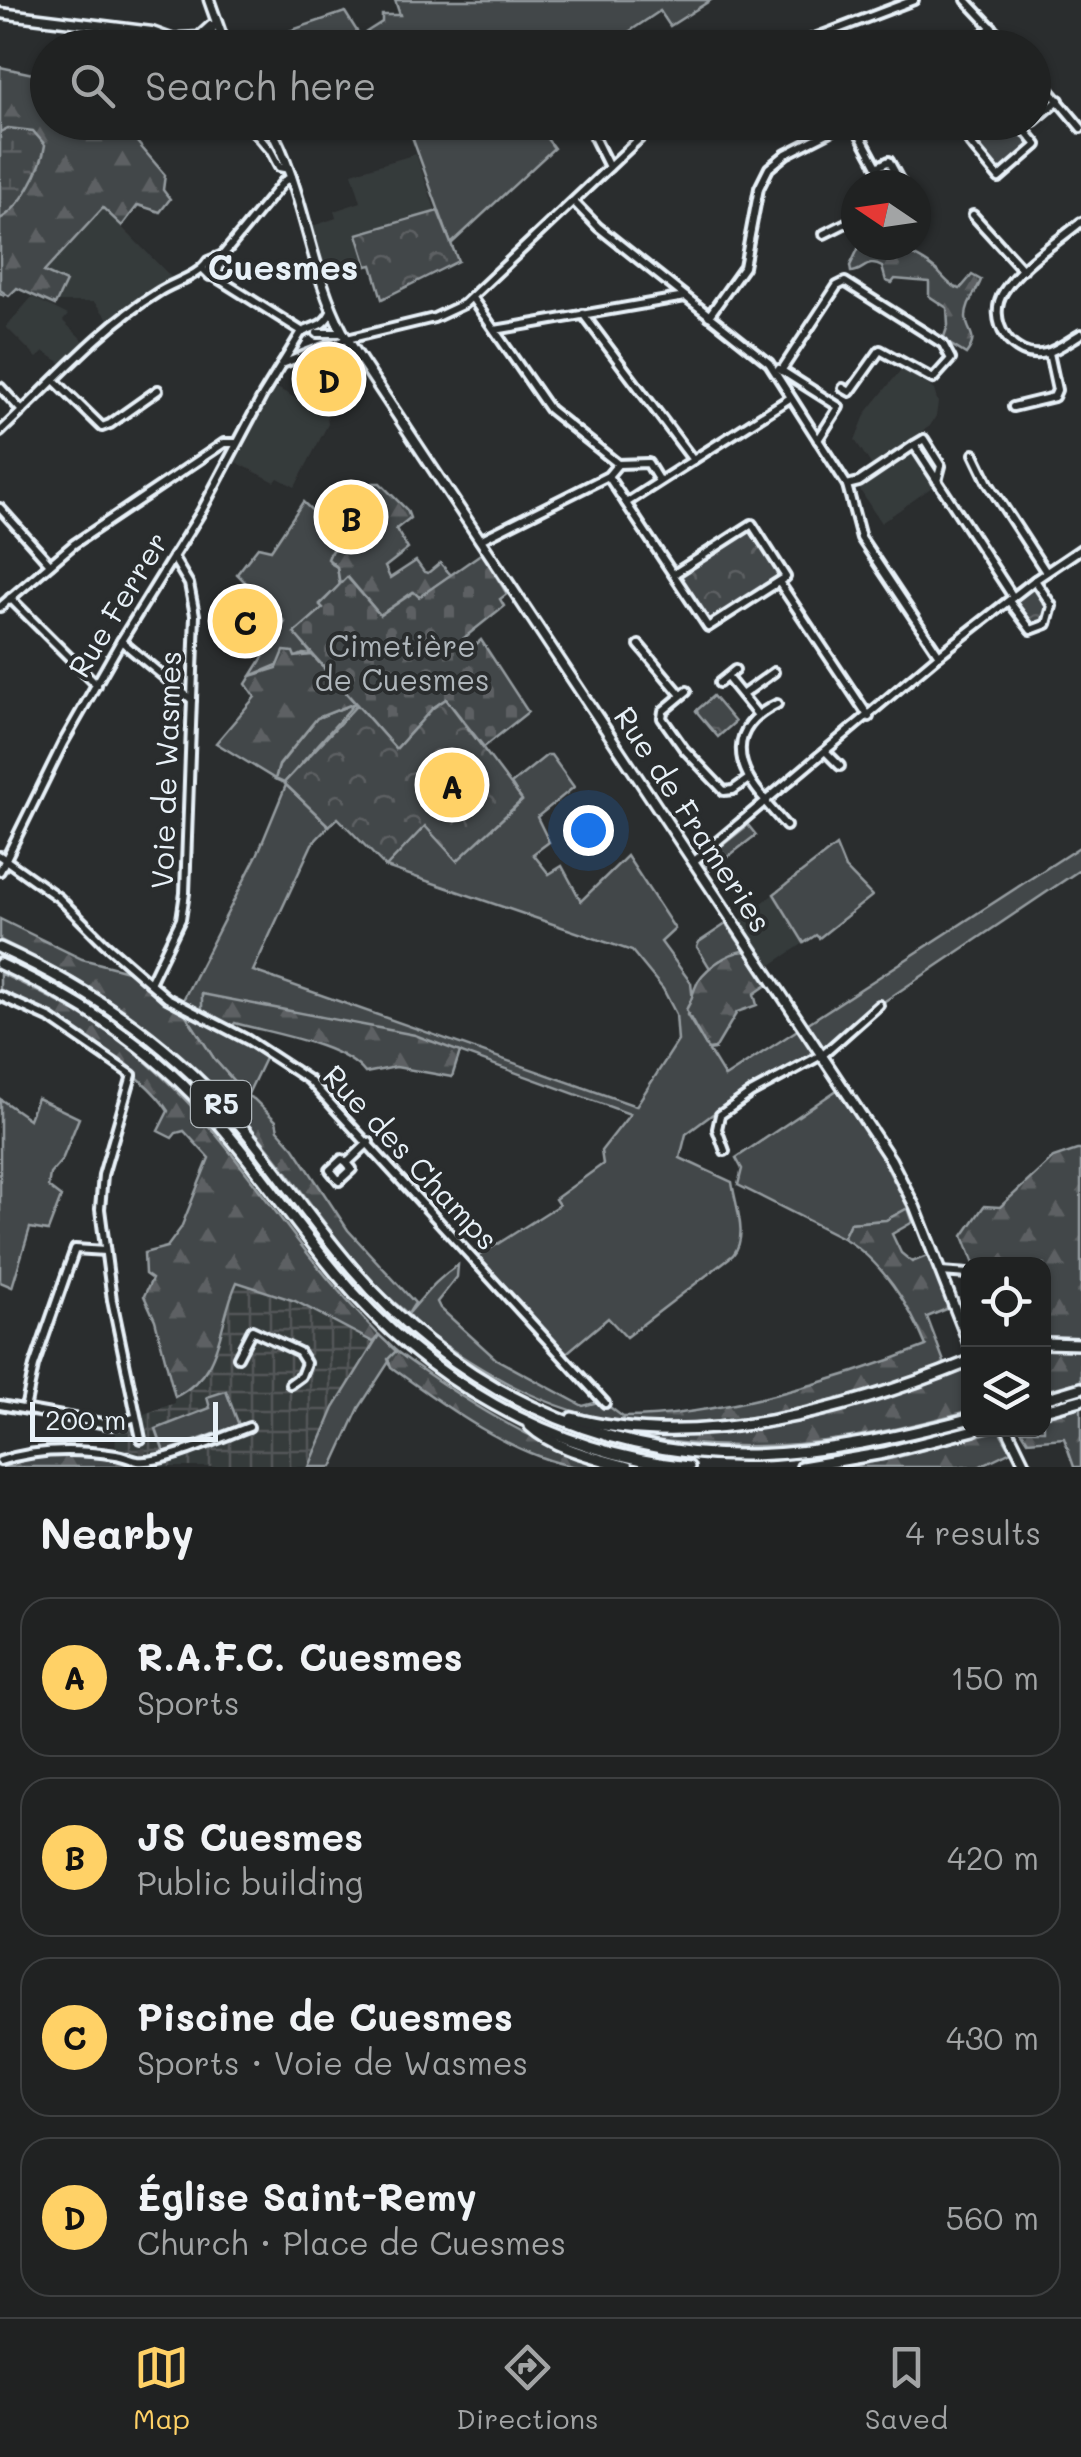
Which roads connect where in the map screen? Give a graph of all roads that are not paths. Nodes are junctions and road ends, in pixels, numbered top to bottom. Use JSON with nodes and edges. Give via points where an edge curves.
{"nodes":[{"id":1,"x":208,"y":0,"type":"edge"},
{"id":2,"x":914,"y":0,"type":"edge"},
{"id":3,"x":966,"y":0,"type":"edge"},
{"id":4,"x":0,"y":13,"type":"edge"},
{"id":5,"x":212,"y":13,"type":"junction"},
{"id":6,"x":211,"y":26,"type":"junction"},
{"id":7,"x":992,"y":26,"type":"junction"},
{"id":8,"x":106,"y":30,"type":"edge"},
{"id":9,"x":206,"y":30,"type":"edge"},
{"id":10,"x":211,"y":30,"type":"edge"},
{"id":11,"x":218,"y":30,"type":"edge"},
{"id":12,"x":835,"y":30,"type":"edge"},
{"id":13,"x":987,"y":30,"type":"edge"},
{"id":14,"x":995,"y":30,"type":"edge"},
{"id":15,"x":1051,"y":91,"type":"edge"},
{"id":16,"x":1059,"y":100,"type":"junction"},
{"id":17,"x":1051,"y":107,"type":"edge"},
{"id":18,"x":1081,"y":128,"type":"edge"},
{"id":19,"x":261,"y":140,"type":"edge"},
{"id":20,"x":275,"y":140,"type":"edge"},
{"id":21,"x":596,"y":140,"type":"edge"},
{"id":22,"x":638,"y":140,"type":"edge"},
{"id":23,"x":814,"y":140,"type":"edge"},
{"id":24,"x":861,"y":140,"type":"edge"},
{"id":25,"x":974,"y":140,"type":"edge"},
{"id":26,"x":1033,"y":140,"type":"edge"},
{"id":27,"x":610,"y":167,"type":"junction"},
{"id":28,"x":877,"y":167,"type":"junction"},
{"id":29,"x":879,"y":170,"type":"edge"},
{"id":30,"x":894,"y":170,"type":"edge"},
{"id":31,"x":290,"y":173,"type":"junction"},
{"id":32,"x":296,"y":188,"type":"junction"},
{"id":33,"x":279,"y":189,"type":"junction"},
{"id":34,"x":574,"y":202,"type":"junction"},
{"id":35,"x":973,"y":215,"type":"dead end"},
{"id":36,"x":1081,"y":222,"type":"edge"},
{"id":37,"x":841,"y":226,"type":"edge"},
{"id":38,"x":824,"y":234,"type":"dead end"},
{"id":39,"x":216,"y":262,"type":"junction"},
{"id":40,"x":203,"y":270,"type":"junction"},
{"id":41,"x":1023,"y":270,"type":"junction"},
{"id":42,"x":214,"y":276,"type":"junction"},
{"id":43,"x":686,"y":296,"type":"junction"},
{"id":44,"x":472,"y":298,"type":"junction"},
{"id":45,"x":332,"y":310,"type":"junction"},
{"id":46,"x":583,"y":314,"type":"junction"},
{"id":47,"x":709,"y":316,"type":"junction"},
{"id":48,"x":495,"y":330,"type":"junction"},
{"id":49,"x":315,"y":332,"type":"junction"},
{"id":50,"x":1081,"y":334,"type":"edge"},
{"id":51,"x":301,"y":335,"type":"junction"},
{"id":52,"x":345,"y":336,"type":"junction"},
{"id":53,"x":319,"y":349,"type":"junction"},
{"id":54,"x":309,"y":353,"type":"junction"},
{"id":55,"x":1049,"y":353,"type":"junction"},
{"id":56,"x":769,"y":363,"type":"junction"},
{"id":57,"x":282,"y":364,"type":"junction"},
{"id":58,"x":782,"y":371,"type":"junction"},
{"id":59,"x":55,"y":381,"type":"junction"},
{"id":60,"x":0,"y":387,"type":"edge"},
{"id":61,"x":843,"y":388,"type":"dead end"},
{"id":62,"x":158,"y":390,"type":"dead end"},
{"id":63,"x":790,"y":398,"type":"junction"},
{"id":64,"x":1014,"y":407,"type":"dead end"},
{"id":65,"x":22,"y":411,"type":"junction"},
{"id":66,"x":0,"y":432,"type":"edge"},
{"id":67,"x":818,"y":440,"type":"junction"},
{"id":68,"x":237,"y":444,"type":"junction"},
{"id":69,"x":974,"y":454,"type":"dead end"},
{"id":70,"x":693,"y":460,"type":"junction"},
{"id":71,"x":618,"y":464,"type":"junction"},
{"id":72,"x":608,"y":476,"type":"junction"},
{"id":73,"x":659,"y":481,"type":"junction"},
{"id":74,"x":847,"y":485,"type":"junction"},
{"id":75,"x":626,"y":504,"type":"junction"},
{"id":76,"x":0,"y":508,"type":"edge"},
{"id":77,"x":480,"y":540,"type":"junction"},
{"id":78,"x":1081,"y":550,"type":"edge"},
{"id":79,"x":173,"y":556,"type":"junction"},
{"id":80,"x":50,"y":564,"type":"junction"},
{"id":81,"x":1046,"y":572,"type":"junction"},
{"id":82,"x":674,"y":574,"type":"junction"},
{"id":83,"x":1035,"y":580,"type":"junction"},
{"id":84,"x":779,"y":582,"type":"junction"},
{"id":85,"x":10,"y":598,"type":"junction"},
{"id":86,"x":1011,"y":599,"type":"junction"},
{"id":87,"x":0,"y":607,"type":"edge"},
{"id":88,"x":121,"y":640,"type":"junction"},
{"id":89,"x":639,"y":645,"type":"dead end"},
{"id":90,"x":939,"y":655,"type":"junction"},
{"id":91,"x":735,"y":670,"type":"dead end"},
{"id":92,"x":774,"y":672,"type":"dead end"},
{"id":93,"x":727,"y":677,"type":"junction"},
{"id":94,"x":719,"y":683,"type":"dead end"},
{"id":95,"x":97,"y":685,"type":"junction"},
{"id":96,"x":742,"y":695,"type":"junction"},
{"id":97,"x":192,"y":700,"type":"junction"},
{"id":98,"x":777,"y":704,"type":"dead end"},
{"id":99,"x":757,"y":714,"type":"junction"},
{"id":100,"x":869,"y":716,"type":"junction"},
{"id":101,"x":826,"y":752,"type":"junction"},
{"id":102,"x":840,"y":766,"type":"dead end"},
{"id":103,"x":747,"y":780,"type":"junction"},
{"id":104,"x":766,"y":802,"type":"junction"},
{"id":105,"x":786,"y":826,"type":"dead end"},
{"id":106,"x":3,"y":858,"type":"edge"},
{"id":107,"x":693,"y":862,"type":"junction"},
{"id":108,"x":0,"y":872,"type":"edge"},
{"id":109,"x":0,"y":948,"type":"edge"},
{"id":110,"x":0,"y":964,"type":"edge"},
{"id":111,"x":150,"y":983,"type":"junction"},
{"id":112,"x":0,"y":996,"type":"edge"},
{"id":113,"x":879,"y":1005,"type":"dead end"},
{"id":114,"x":821,"y":1055,"type":"junction"},
{"id":115,"x":369,"y":1142,"type":"junction"},
{"id":116,"x":725,"y":1151,"type":"dead end"},
{"id":117,"x":347,"y":1164,"type":"dead end"},
{"id":118,"x":106,"y":1250,"type":"junction"},
{"id":119,"x":940,"y":1272,"type":"junction"},
{"id":120,"x":961,"y":1274,"type":"edge"},
{"id":121,"x":961,"y":1324,"type":"edge"},
{"id":122,"x":1051,"y":1343,"type":"edge"},
{"id":123,"x":1081,"y":1344,"type":"edge"},
{"id":124,"x":238,"y":1358,"type":"dead end"},
{"id":125,"x":961,"y":1365,"type":"edge"},
{"id":126,"x":290,"y":1384,"type":"dead end"},
{"id":127,"x":1081,"y":1388,"type":"edge"},
{"id":128,"x":1051,"y":1397,"type":"edge"},
{"id":129,"x":1081,"y":1400,"type":"edge"},
{"id":130,"x":606,"y":1403,"type":"dead end"},
{"id":131,"x":0,"y":1405,"type":"edge"},
{"id":132,"x":1051,"y":1408,"type":"edge"},
{"id":133,"x":25,"y":1409,"type":"junction"},
{"id":134,"x":136,"y":1417,"type":"junction"},
{"id":135,"x":553,"y":1417,"type":"junction"},
{"id":136,"x":961,"y":1421,"type":"edge"},
{"id":137,"x":526,"y":1422,"type":"junction"},
{"id":138,"x":249,"y":1427,"type":"dead end"},
{"id":139,"x":961,"y":1433,"type":"edge"},
{"id":140,"x":1011,"y":1437,"type":"edge"},
{"id":141,"x":141,"y":1439,"type":"tunnel mouth"},
{"id":142,"x":0,"y":1461,"type":"edge"},
{"id":143,"x":132,"y":1463,"type":"edge"},
{"id":144,"x":628,"y":1467,"type":"edge"},
{"id":145,"x":689,"y":1467,"type":"edge"},
{"id":146,"x":802,"y":1467,"type":"edge"},
{"id":147,"x":1026,"y":1467,"type":"edge"}],
"edges":[{"from":1,"to":5,"type":"main road"},
{"from":2,"to":12,"type":"street"},
{"from":3,"to":7,"type":"street"},
{"from":4,"to":8,"type":"main road"},
{"from":5,"to":6,"type":"main road"},
{"from":5,"to":11,"type":"main road"},
{"from":6,"to":9,"type":"main road"},
{"from":6,"to":10,"type":"main road"},
{"from":7,"to":13,"type":"street"},
{"from":7,"to":14,"type":"street"},
{"from":15,"to":16,"type":"street"},
{"from":16,"to":17,"type":"street"},
{"from":16,"to":18,"type":"street"},
{"from":19,"to":31,"type":"street"},
{"from":20,"to":31,"type":"main road","name":"Rue de Frameries"},
{"from":21,"to":27,"type":"street"},
{"from":22,"to":27,"type":"street"},
{"from":23,"to":47,"type":"street","via":[[770,168],[759,188],[744,268]]},
{"from":24,"to":28,"type":"street"},
{"from":25,"to":26,"type":"street","via":[[970,144],[999,178],[1037,144]]},
{"from":27,"to":34,"type":"street"},
{"from":28,"to":29,"type":"street"},
{"from":28,"to":30,"type":"street","via":[[889,161]]},
{"from":31,"to":32,"type":"main road","name":"Rue de Frameries"},
{"from":31,"to":33,"type":"street"},
{"from":32,"to":33,"type":"street"},
{"from":32,"to":45,"type":"main road","name":"Rue de Frameries"},
{"from":33,"to":39,"type":"street"},
{"from":34,"to":43,"type":"street"},
{"from":34,"to":44,"type":"street"},
{"from":35,"to":41,"type":"street"},
{"from":36,"to":41,"type":"street"},
{"from":37,"to":38,"type":"street"},
{"from":39,"to":40,"type":"street"},
{"from":39,"to":42,"type":"street","via":[[220,270]]},
{"from":40,"to":42,"type":"street"},
{"from":40,"to":59,"type":"street","via":[[131,311]]},
{"from":41,"to":55,"type":"street","via":[[999,300],[1000,326],[1018,348]]},
{"from":42,"to":51,"type":"street"},
{"from":43,"to":46,"type":"street"},
{"from":43,"to":47,"type":"street"},
{"from":44,"to":48,"type":"street"},
{"from":44,"to":52,"type":"street","via":[[434,318]]},
{"from":45,"to":49,"type":"street"},
{"from":45,"to":52,"type":"main road","name":"Rue de Frameries"},
{"from":46,"to":48,"type":"street"},
{"from":46,"to":70,"type":"street"},
{"from":47,"to":56,"type":"street"},
{"from":48,"to":71,"type":"street","via":[[550,408]]},
{"from":49,"to":51,"type":"street"},
{"from":49,"to":52,"type":"street"},
{"from":49,"to":53,"type":"street"},
{"from":50,"to":55,"type":"street"},
{"from":51,"to":54,"type":"street","via":[[300,347]]},
{"from":51,"to":57,"type":"street","name":"Rue Ferrer"},
{"from":52,"to":53,"type":"street"},
{"from":52,"to":77,"type":"main road","name":"Rue de Frameries"},
{"from":53,"to":54,"type":"street"},
{"from":54,"to":57,"type":"street"},
{"from":55,"to":64,"type":"street","via":[[1054,397]]},
{"from":56,"to":58,"type":"street"},
{"from":56,"to":63,"type":"street"},
{"from":57,"to":68,"type":"street","name":"Rue Ferrer"},
{"from":58,"to":61,"type":"street","via":[[845,282],[943,344],[951,359],[932,379],[880,350],[850,392]]},
{"from":58,"to":67,"type":"street","via":[[839,407]]},
{"from":59,"to":62,"type":"street","via":[[102,426]]},
{"from":59,"to":65,"type":"street"},
{"from":60,"to":65,"type":"street"},
{"from":63,"to":67,"type":"street"},
{"from":63,"to":70,"type":"street"},
{"from":65,"to":66,"type":"street"},
{"from":67,"to":74,"type":"street"},
{"from":68,"to":79,"type":"street","name":"Rue Ferrer"},
{"from":68,"to":80,"type":"street","via":[[224,443]]},
{"from":69,"to":81,"type":"street"},
{"from":70,"to":73,"type":"street"},
{"from":71,"to":72,"type":"street"},
{"from":71,"to":73,"type":"street","via":[[648,463]]},
{"from":72,"to":75,"type":"street"},
{"from":72,"to":77,"type":"street"},
{"from":73,"to":75,"type":"street"},
{"from":74,"to":86,"type":"street","via":[[924,438],[941,466],[937,481]]},
{"from":74,"to":90,"type":"street","via":[[861,538]]},
{"from":75,"to":82,"type":"street"},
{"from":76,"to":80,"type":"street"},
{"from":77,"to":107,"type":"main road","name":"Rue de Frameries"},
{"from":78,"to":81,"type":"street"},
{"from":79,"to":88,"type":"street","name":"Rue Ferrer"},
{"from":79,"to":97,"type":"street","name":"Voie de Wasmes","via":[[194,600]]},
{"from":80,"to":85,"type":"street"},
{"from":81,"to":83,"type":"street"},
{"from":82,"to":84,"type":"street","via":[[708,628]]},
{"from":82,"to":84,"type":"street","via":[[752,524],[786,577]]},
{"from":83,"to":86,"type":"street"},
{"from":83,"to":86,"type":"street","via":[[1052,606],[1047,624],[1031,630]]},
{"from":84,"to":100,"type":"street"},
{"from":85,"to":87,"type":"street"},
{"from":85,"to":95,"type":"street"},
{"from":86,"to":90,"type":"street"},
{"from":88,"to":95,"type":"street","name":"Rue Ferrer"},
{"from":88,"to":97,"type":"street"},
{"from":89,"to":103,"type":"street","via":[[684,693],[661,714],[684,749],[724,791]]},
{"from":90,"to":100,"type":"street"},
{"from":91,"to":93,"type":"street"},
{"from":92,"to":96,"type":"street"},
{"from":93,"to":94,"type":"street"},
{"from":93,"to":96,"type":"street"},
{"from":95,"to":106,"type":"street","name":"Rue Ferrer"},
{"from":96,"to":99,"type":"street"},
{"from":97,"to":111,"type":"street","name":"Voie de Wasmes","via":[[184,907]]},
{"from":98,"to":99,"type":"street"},
{"from":99,"to":103,"type":"street","via":[[740,748]]},
{"from":100,"to":101,"type":"street"},
{"from":101,"to":102,"type":"street"},
{"from":101,"to":104,"type":"street"},
{"from":103,"to":104,"type":"street"},
{"from":104,"to":105,"type":"street"},
{"from":104,"to":107,"type":"street"},
{"from":106,"to":108,"type":"street","name":"Rue Ferrer"},
{"from":106,"to":111,"type":"street","name":"Rue des Champs","via":[[59,898]]},
{"from":107,"to":114,"type":"main road","name":"Rue de Frameries"},
{"from":109,"to":135,"type":"highway","number":"R5","via":[[102,1002],[180,1062],[396,1314],[494,1388]]},
{"from":110,"to":137,"type":"highway","number":"R5","via":[[94,1014],[170,1073],[386,1326],[458,1384]]},
{"from":111,"to":115,"type":"street","name":"Rue des Champs","via":[[309,1080]]},
{"from":112,"to":118,"type":"street","via":[[50,1020],[132,1075],[100,1186]]},
{"from":113,"to":114,"type":"street"},
{"from":114,"to":116,"type":"street","via":[[720,1115]]},
{"from":114,"to":119,"type":"main road","name":"Rue de Frameries","via":[[890,1160]]},
{"from":115,"to":117,"type":"street"},
{"from":115,"to":130,"type":"street","name":"Rue des Champs"},
{"from":118,"to":133,"type":"street","via":[[75,1249]]},
{"from":118,"to":134,"type":"street"},
{"from":119,"to":120,"type":"street"},
{"from":119,"to":121,"type":"main road","name":"Rue de Frameries"},
{"from":122,"to":123,"type":"highway"},
{"from":124,"to":126,"type":"street","via":[[252,1330],[299,1352],[306,1363]]},
{"from":125,"to":135,"type":"highway","via":[[847,1402],[732,1424],[628,1429]]},
{"from":127,"to":128,"type":"highway"},
{"from":129,"to":132,"type":"highway"},
{"from":131,"to":133,"type":"street"},
{"from":133,"to":134,"type":"street","via":[[113,1425]]},
{"from":134,"to":141,"type":"street"},
{"from":135,"to":136,"type":"highway","number":"R5","via":[[649,1446],[749,1455],[866,1442]]},
{"from":137,"to":144,"type":"highway","via":[[539,1435]]},
{"from":137,"to":145,"type":"highway","number":"R5","via":[[614,1453]]},
{"from":138,"to":143,"type":"street"},
{"from":139,"to":146,"type":"highway"},
{"from":140,"to":147,"type":"main road"},
{"from":142,"to":143,"type":"street","via":[[44,1452],[115,1454]]}]}
